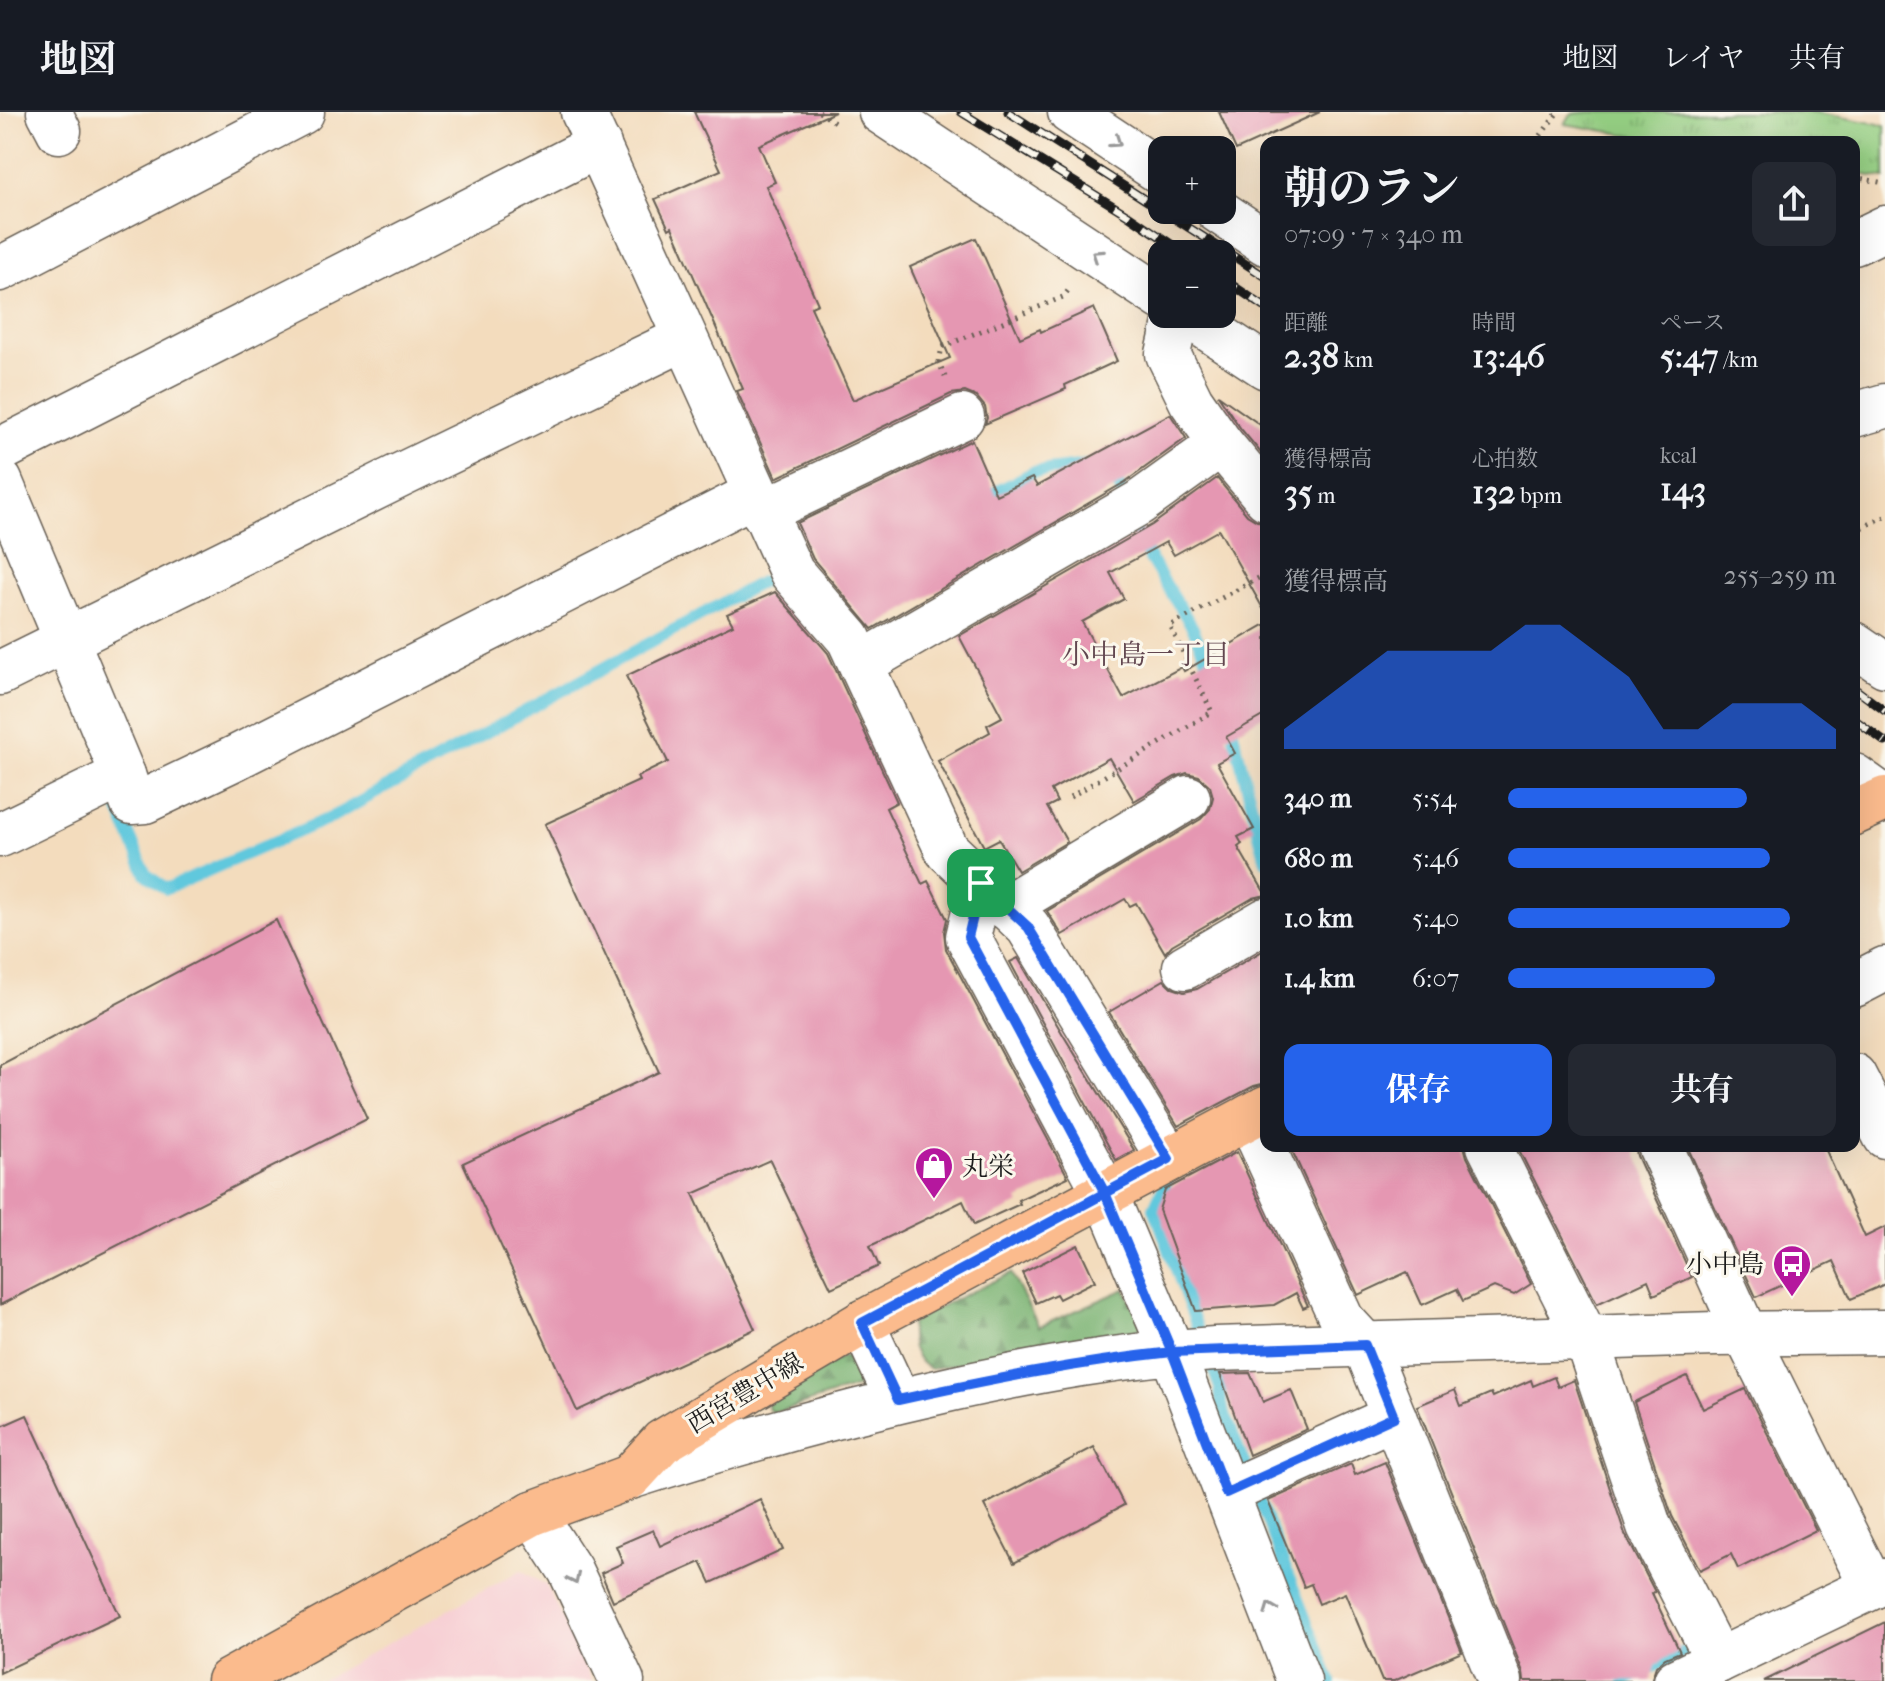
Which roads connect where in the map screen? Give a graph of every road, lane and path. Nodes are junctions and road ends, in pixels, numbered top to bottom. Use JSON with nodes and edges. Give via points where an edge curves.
{"nodes":[{"id":1,"x":881,"y":112,"type":"edge"},
{"id":2,"x":1070,"y":112,"type":"edge"},
{"id":3,"x":1558,"y":112,"type":"edge"},
{"id":4,"x":284,"y":116,"type":"edge"},
{"id":5,"x":591,"y":128,"type":"edge"},
{"id":6,"x":1540,"y":136,"type":"edge"},
{"id":7,"x":1148,"y":164,"type":"edge"},
{"id":8,"x":1860,"y":178,"type":"edge"},
{"id":9,"x":1885,"y":183,"type":"edge"},
{"id":10,"x":1236,"y":223,"type":"edge"},
{"id":11,"x":1885,"y":228,"type":"edge"},
{"id":12,"x":1260,"y":239,"type":"edge"},
{"id":13,"x":1860,"y":240,"type":"edge"},
{"id":14,"x":0,"y":269,"type":"edge"},
{"id":15,"x":1076,"y":281,"type":"dead end"},
{"id":16,"x":1148,"y":289,"type":"edge"},
{"id":17,"x":1174,"y":328,"type":"edge"},
{"id":18,"x":1207,"y":328,"type":"edge"},
{"id":19,"x":685,"y":338,"type":"junction"},
{"id":20,"x":1260,"y":363,"type":"edge"},
{"id":21,"x":1885,"y":406,"type":"edge"},
{"id":22,"x":1860,"y":413,"type":"edge"},
{"id":23,"x":962,"y":417,"type":"joint"},
{"id":24,"x":1221,"y":444,"type":"junction"},
{"id":25,"x":0,"y":450,"type":"edge"},
{"id":26,"x":0,"y":481,"type":"edge"},
{"id":27,"x":1260,"y":491,"type":"edge"},
{"id":28,"x":759,"y":503,"type":"junction"},
{"id":29,"x":1885,"y":517,"type":"edge"},
{"id":30,"x":1860,"y":528,"type":"edge"},
{"id":31,"x":1260,"y":577,"type":"edge"},
{"id":32,"x":67,"y":640,"type":"junction"},
{"id":33,"x":1860,"y":648,"type":"edge"},
{"id":34,"x":861,"y":664,"type":"junction"},
{"id":35,"x":1885,"y":665,"type":"edge"},
{"id":36,"x":0,"y":673,"type":"edge"},
{"id":37,"x":123,"y":775,"type":"junction"},
{"id":38,"x":1860,"y":780,"type":"edge"},
{"id":39,"x":1070,"y":797,"type":"dead end"},
{"id":40,"x":1188,"y":798,"type":"dead end"},
{"id":41,"x":1885,"y":798,"type":"edge"},
{"id":42,"x":1860,"y":810,"type":"edge"},
{"id":43,"x":0,"y":835,"type":"edge"},
{"id":44,"x":993,"y":895,"type":"junction"},
{"id":45,"x":1260,"y":923,"type":"edge"},
{"id":46,"x":1185,"y":967,"type":"dead end"},
{"id":47,"x":1885,"y":969,"type":"edge"},
{"id":48,"x":1860,"y":982,"type":"edge"},
{"id":49,"x":1860,"y":1088,"type":"edge"},
{"id":50,"x":1258,"y":1112,"type":"edge"},
{"id":51,"x":1885,"y":1136,"type":"edge"},
{"id":52,"x":1274,"y":1152,"type":"edge"},
{"id":53,"x":1492,"y":1152,"type":"edge"},
{"id":54,"x":1663,"y":1152,"type":"edge"},
{"id":55,"x":1169,"y":1159,"type":"junction"},
{"id":56,"x":1105,"y":1193,"type":"junction"},
{"id":57,"x":862,"y":1323,"type":"junction"},
{"id":58,"x":1885,"y":1332,"type":"edge"},
{"id":59,"x":1745,"y":1333,"type":"junction"},
{"id":60,"x":1586,"y":1338,"type":"junction"},
{"id":61,"x":1365,"y":1345,"type":"junction"},
{"id":62,"x":1172,"y":1352,"type":"junction"},
{"id":63,"x":898,"y":1400,"type":"junction"},
{"id":64,"x":1394,"y":1417,"type":"junction"},
{"id":65,"x":630,"y":1477,"type":"junction"},
{"id":66,"x":1226,"y":1493,"type":"junction"},
{"id":67,"x":533,"y":1513,"type":"junction"},
{"id":68,"x":1879,"y":1584,"type":"edge"},
{"id":69,"x":1718,"y":1661,"type":"junction"},
{"id":70,"x":229,"y":1681,"type":"edge"},
{"id":71,"x":622,"y":1681,"type":"edge"},
{"id":72,"x":1299,"y":1681,"type":"edge"},
{"id":73,"x":1500,"y":1681,"type":"edge"},
{"id":74,"x":1676,"y":1681,"type":"edge"}],
"edges":[{"from":16,"to":1,"type":"street","one_way":true},
{"from":2,"to":7,"type":"street","one_way":true},
{"from":3,"to":6,"type":"path"},
{"from":4,"to":14,"type":"street"},
{"from":5,"to":19,"type":"street"},
{"from":5,"to":25,"type":"street"},
{"from":8,"to":9,"type":"path"},
{"from":10,"to":12,"type":"street"},
{"from":11,"to":13,"type":"street"},
{"from":15,"to":23,"type":"path","via":[[1063,297],[942,347],[939,362]]},
{"from":17,"to":24,"type":"street","via":[[1168,354],[1191,401]]},
{"from":18,"to":20,"type":"street"},
{"from":19,"to":28,"type":"street"},
{"from":19,"to":32,"type":"street"},
{"from":21,"to":22,"type":"street"},
{"from":23,"to":28,"type":"street"},
{"from":24,"to":27,"type":"street"},
{"from":24,"to":34,"type":"street","via":[[1128,509]]},
{"from":26,"to":32,"type":"street"},
{"from":28,"to":34,"type":"street","via":[[792,573],[849,639]]},
{"from":28,"to":37,"type":"street","via":[[145,801],[132,802]]},
{"from":29,"to":30,"type":"path"},
{"from":31,"to":39,"type":"path","via":[[1170,626],[1212,712]]},
{"from":32,"to":36,"type":"street"},
{"from":32,"to":37,"type":"street"},
{"from":33,"to":35,"type":"street"},
{"from":34,"to":44,"type":"street","via":[[947,850]]},
{"from":37,"to":43,"type":"street"},
{"from":38,"to":41,"type":"street"},
{"from":40,"to":44,"type":"street"},
{"from":41,"to":42,"type":"main road"},
{"from":44,"to":55,"type":"street","via":[[1028,927]]},
{"from":44,"to":56,"type":"street","via":[[968,937]]},
{"from":45,"to":46,"type":"street"},
{"from":47,"to":48,"type":"street"},
{"from":49,"to":51,"type":"street"},
{"from":50,"to":55,"type":"main road","name":"西宮豊中線"},
{"from":52,"to":61,"type":"street","via":[[1342,1320]]},
{"from":53,"to":60,"type":"street"},
{"from":54,"to":59,"type":"street"},
{"from":55,"to":56,"type":"main road","name":"西宮豊中線"},
{"from":56,"to":57,"type":"main road","name":"西宮豊中線"},
{"from":56,"to":62,"type":"street"},
{"from":57,"to":63,"type":"street"},
{"from":57,"to":65,"type":"main road","name":"西宮豊中線","via":[[662,1442]]},
{"from":58,"to":59,"type":"street"},
{"from":59,"to":60,"type":"street"},
{"from":59,"to":68,"type":"street"},
{"from":60,"to":61,"type":"street"},
{"from":60,"to":69,"type":"street","via":[[1649,1526]]},
{"from":61,"to":62,"type":"street"},
{"from":61,"to":64,"type":"street"},
{"from":62,"to":63,"type":"street","via":[[1039,1370]]},
{"from":62,"to":66,"type":"street"},
{"from":63,"to":65,"type":"street"},
{"from":64,"to":66,"type":"street"},
{"from":64,"to":73,"type":"street"},
{"from":65,"to":67,"type":"main road","name":"西宮豊中線"},
{"from":72,"to":66,"type":"street","one_way":true},
{"from":67,"to":70,"type":"main road","name":"西宮豊中線"},
{"from":67,"to":71,"type":"street","one_way":true,"via":[[570,1570]]},
{"from":68,"to":69,"type":"street"},
{"from":69,"to":74,"type":"street"}]}
